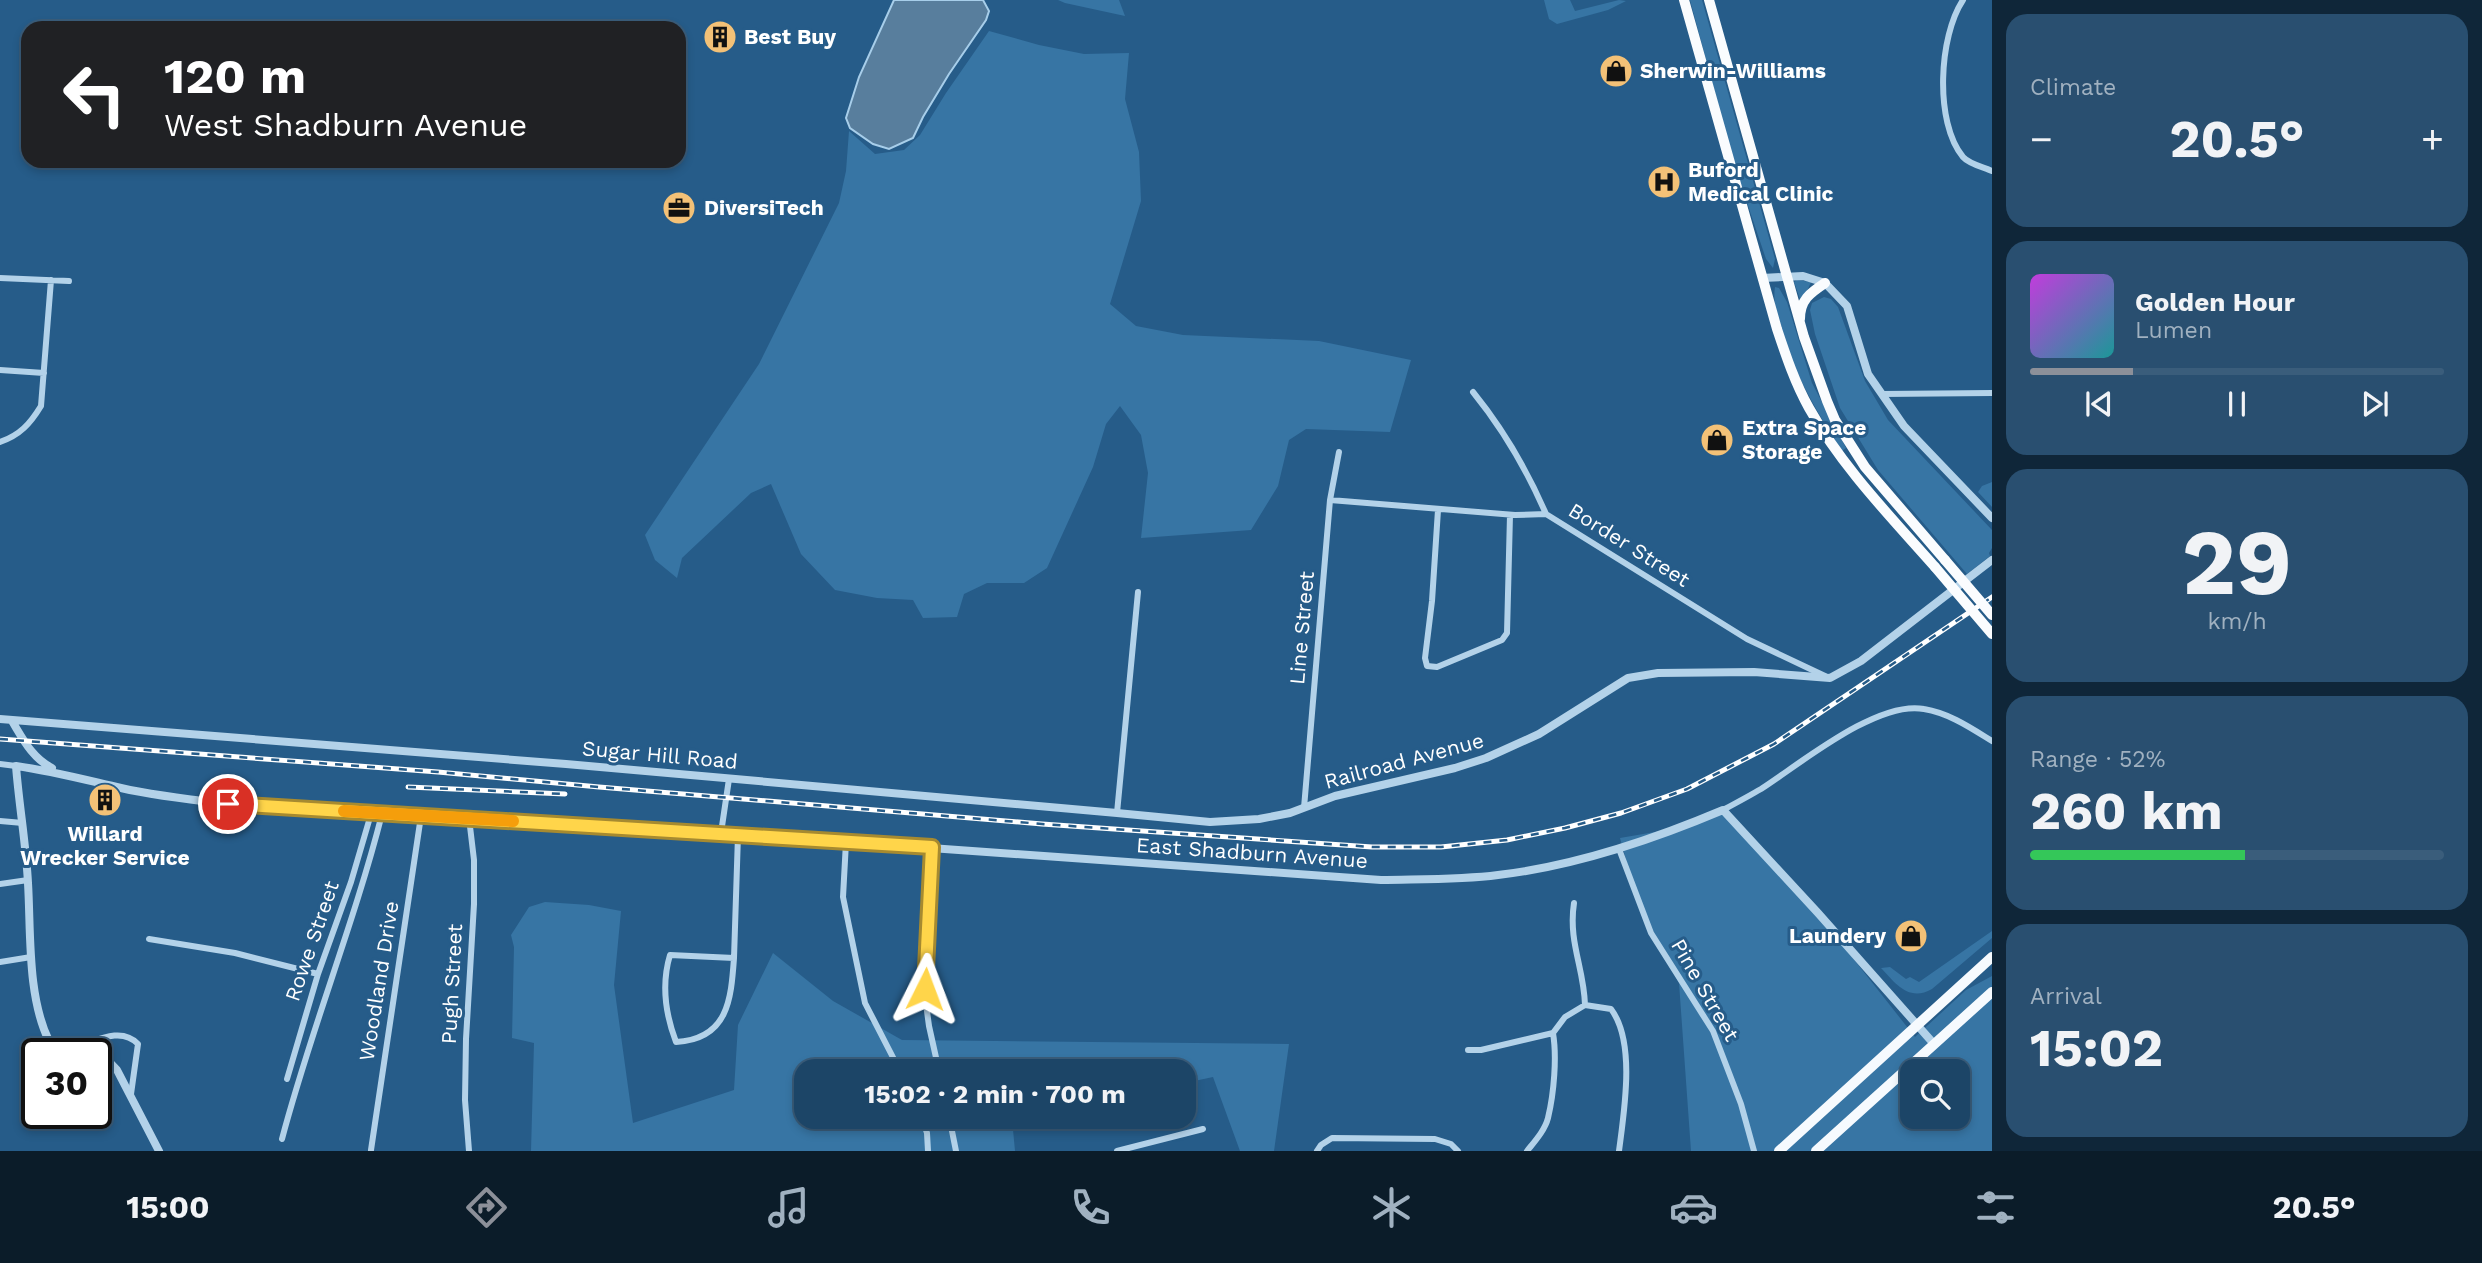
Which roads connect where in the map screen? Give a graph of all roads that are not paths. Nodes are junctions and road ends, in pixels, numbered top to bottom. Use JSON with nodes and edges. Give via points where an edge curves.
{"nodes":[{"id":1,"x":1684,"y":0,"type":"edge"},
{"id":2,"x":1709,"y":0,"type":"edge"},
{"id":3,"x":1963,"y":0,"type":"edge"},
{"id":4,"x":1992,"y":171,"type":"edge"},
{"id":5,"x":1786,"y":277,"type":"junction"},
{"id":6,"x":0,"y":278,"type":"edge"},
{"id":7,"x":1762,"y":278,"type":"junction"},
{"id":8,"x":51,"y":280,"type":"junction"},
{"id":9,"x":69,"y":281,"type":"dead end"},
{"id":10,"x":1825,"y":283,"type":"junction"},
{"id":11,"x":1800,"y":326,"type":"junction"},
{"id":12,"x":0,"y":370,"type":"edge"},
{"id":13,"x":44,"y":373,"type":"junction"},
{"id":14,"x":1473,"y":392,"type":"dead end"},
{"id":15,"x":1992,"y":393,"type":"edge"},
{"id":16,"x":1882,"y":394,"type":"junction"},
{"id":17,"x":0,"y":442,"type":"edge"},
{"id":18,"x":1339,"y":452,"type":"dead end"},
{"id":19,"x":1330,"y":500,"type":"junction"},
{"id":20,"x":1438,"y":510,"type":"junction"},
{"id":21,"x":1546,"y":514,"type":"junction"},
{"id":22,"x":1510,"y":515,"type":"junction"},
{"id":23,"x":1992,"y":519,"type":"edge"},
{"id":24,"x":1992,"y":561,"type":"edge"},
{"id":25,"x":1138,"y":592,"type":"dead end"},
{"id":26,"x":1992,"y":615,"type":"edge"},
{"id":27,"x":1992,"y":634,"type":"edge"},
{"id":28,"x":1830,"y":678,"type":"junction"},
{"id":29,"x":0,"y":719,"type":"edge"},
{"id":30,"x":12,"y":721,"type":"junction"},
{"id":31,"x":1992,"y":741,"type":"edge"},
{"id":32,"x":0,"y":764,"type":"edge"},
{"id":33,"x":16,"y":766,"type":"junction"},
{"id":34,"x":61,"y":773,"type":"junction"},
{"id":35,"x":729,"y":779,"type":"junction"},
{"id":36,"x":1304,"y":808,"type":"junction"},
{"id":37,"x":1723,"y":810,"type":"junction"},
{"id":38,"x":1117,"y":813,"type":"junction"},
{"id":39,"x":371,"y":814,"type":"junction"},
{"id":40,"x":382,"y":814,"type":"junction"},
{"id":41,"x":421,"y":816,"type":"junction"},
{"id":42,"x":469,"y":818,"type":"junction"},
{"id":43,"x":0,"y":821,"type":"edge"},
{"id":44,"x":23,"y":823,"type":"junction"},
{"id":45,"x":721,"y":833,"type":"junction"},
{"id":46,"x":738,"y":835,"type":"junction"},
{"id":47,"x":846,"y":842,"type":"junction"},
{"id":48,"x":932,"y":847,"type":"junction"},
{"id":49,"x":1619,"y":849,"type":"junction"},
{"id":50,"x":28,"y":880,"type":"junction"},
{"id":51,"x":0,"y":884,"type":"edge"},
{"id":52,"x":1574,"y":903,"type":"dead end"},
{"id":53,"x":149,"y":939,"type":"dead end"},
{"id":54,"x":32,"y":957,"type":"junction"},
{"id":55,"x":1992,"y":957,"type":"edge"},
{"id":56,"x":734,"y":958,"type":"junction"},
{"id":57,"x":0,"y":962,"type":"edge"},
{"id":58,"x":318,"y":974,"type":"junction"},
{"id":59,"x":1992,"y":992,"type":"edge"},
{"id":60,"x":1585,"y":1005,"type":"junction"},
{"id":61,"x":1917,"y":1025,"type":"junction"},
{"id":62,"x":1553,"y":1033,"type":"junction"},
{"id":63,"x":48,"y":1038,"type":"edge"},
{"id":64,"x":108,"y":1038,"type":"edge"},
{"id":65,"x":1934,"y":1045,"type":"junction"},
{"id":66,"x":1468,"y":1050,"type":"dead end"},
{"id":67,"x":894,"y":1059,"type":"edge"},
{"id":68,"x":936,"y":1059,"type":"edge"},
{"id":69,"x":112,"y":1064,"type":"edge"},
{"id":70,"x":287,"y":1079,"type":"dead end"},
{"id":71,"x":131,"y":1094,"type":"junction"},
{"id":72,"x":926,"y":1129,"type":"edge"},
{"id":73,"x":952,"y":1129,"type":"edge"},
{"id":74,"x":1203,"y":1129,"type":"dead end"},
{"id":75,"x":282,"y":1139,"type":"dead end"},
{"id":76,"x":1156,"y":1142,"type":"junction"},
{"id":77,"x":371,"y":1150,"type":"edge"},
{"id":78,"x":159,"y":1151,"type":"edge"},
{"id":79,"x":469,"y":1151,"type":"edge"},
{"id":80,"x":928,"y":1151,"type":"edge"},
{"id":81,"x":956,"y":1151,"type":"edge"},
{"id":82,"x":1117,"y":1151,"type":"edge"},
{"id":83,"x":1159,"y":1151,"type":"edge"},
{"id":84,"x":1317,"y":1151,"type":"edge"},
{"id":85,"x":1458,"y":1151,"type":"edge"},
{"id":86,"x":1527,"y":1151,"type":"edge"},
{"id":87,"x":1619,"y":1151,"type":"edge"},
{"id":88,"x":1754,"y":1151,"type":"edge"},
{"id":89,"x":1779,"y":1151,"type":"edge"},
{"id":90,"x":1816,"y":1151,"type":"edge"}],
"edges":[{"from":1,"to":7,"type":"highway"},
{"from":2,"to":5,"type":"highway"},
{"from":3,"to":4,"type":"street","via":[[1955,12],[1942,94],[1964,159]]},
{"from":5,"to":7,"type":"street"},
{"from":5,"to":10,"type":"street","via":[[1803,276]]},
{"from":5,"to":11,"type":"highway"},
{"from":6,"to":8,"type":"street"},
{"from":7,"to":27,"type":"highway","bridge":true,"via":[[1794,378],[1809,408],[1847,466]]},
{"from":8,"to":9,"type":"street"},
{"from":8,"to":13,"type":"street"},
{"from":10,"to":11,"type":"highway","via":[[1803,302]]},
{"from":10,"to":16,"type":"street","via":[[1847,306],[1868,374]]},
{"from":11,"to":26,"type":"highway","bridge":true,"via":[[1835,420],[1865,467]]},
{"from":12,"to":13,"type":"street"},
{"from":13,"to":17,"type":"street","via":[[41,407],[14,437]]},
{"from":14,"to":21,"type":"street","via":[[1524,467]]},
{"from":15,"to":16,"type":"street"},
{"from":16,"to":23,"type":"street","via":[[1904,426]]},
{"from":18,"to":19,"type":"street","name":"Line Street"},
{"from":19,"to":20,"type":"street","name":"Border Street"},
{"from":19,"to":36,"type":"street","name":"Line Street"},
{"from":20,"to":22,"type":"street","name":"Border Street"},
{"from":20,"to":22,"type":"street","via":[[1425,659],[1427,666],[1437,667],[1502,640],[1507,633]]},
{"from":21,"to":22,"type":"street","name":"Border Street"},
{"from":21,"to":28,"type":"street","name":"Border Street","via":[[1747,639]]},
{"from":24,"to":28,"type":"street","via":[[1861,661]]},
{"from":25,"to":38,"type":"street"},
{"from":28,"to":36,"type":"street","name":"Railroad Avenue","via":[[1754,672],[1658,673],[1628,678],[1539,734],[1486,758]]},
{"from":29,"to":30,"type":"street","name":"Sugar Hill Road"},
{"from":30,"to":34,"type":"street","via":[[31,752]]},
{"from":30,"to":35,"type":"street","name":"Sugar Hill Road"},
{"from":31,"to":37,"type":"street","via":[[1950,716],[1921,708],[1893,711],[1859,724]]},
{"from":32,"to":33,"type":"street"},
{"from":33,"to":34,"type":"street","name":"East Shadburn Avenue"},
{"from":33,"to":44,"type":"street"},
{"from":34,"to":39,"type":"street","name":"East Shadburn Avenue","via":[[190,800]]},
{"from":35,"to":38,"type":"street","name":"Sugar Hill Road"},
{"from":35,"to":45,"type":"street"},
{"from":36,"to":38,"type":"street","name":"Sugar Hill Road","via":[[1259,820],[1210,822]]},
{"from":37,"to":49,"type":"street","name":"East Shadburn Avenue"},
{"from":37,"to":61,"type":"street"},
{"from":39,"to":40,"type":"street","name":"East Shadburn Avenue"},
{"from":39,"to":58,"type":"street","name":"Rowe Street"},
{"from":40,"to":41,"type":"street","name":"East Shadburn Avenue"},
{"from":40,"to":75,"type":"street"},
{"from":41,"to":42,"type":"street","name":"East Shadburn Avenue"},
{"from":41,"to":77,"type":"street","name":"Woodland Drive"},
{"from":42,"to":45,"type":"street","name":"East Shadburn Avenue"},
{"from":42,"to":79,"type":"street","name":"Pugh Street","via":[[474,860],[466,1039]]},
{"from":43,"to":44,"type":"street"},
{"from":44,"to":50,"type":"street"},
{"from":45,"to":46,"type":"street","name":"East Shadburn Avenue"},
{"from":46,"to":47,"type":"street","name":"East Shadburn Avenue"},
{"from":46,"to":56,"type":"street"},
{"from":47,"to":48,"type":"street","name":"East Shadburn Avenue"},
{"from":47,"to":67,"type":"street","via":[[843,897],[865,1003]]},
{"from":48,"to":49,"type":"street","name":"East Shadburn Avenue","via":[[1381,880],[1500,875]]},
{"from":48,"to":68,"type":"street","via":[[925,989]]},
{"from":49,"to":88,"type":"street","name":"Pine Street","via":[[1651,933],[1713,1031]]},
{"from":50,"to":51,"type":"street"},
{"from":50,"to":54,"type":"street"},
{"from":52,"to":60,"type":"street","via":[[1573,938]]},
{"from":53,"to":58,"type":"street"},
{"from":54,"to":57,"type":"street"},
{"from":54,"to":63,"type":"street","via":[[40,1022]]},
{"from":55,"to":61,"type":"main road"},
{"from":56,"to":56,"type":"street","via":[[670,955],[665,996],[676,1042],[702,1038],[722,1017],[731,996]]},
{"from":58,"to":70,"type":"street","name":"Rowe Street"},
{"from":59,"to":65,"type":"main road"},
{"from":60,"to":62,"type":"street","via":[[1564,1017]]},
{"from":60,"to":87,"type":"street","via":[[1611,1009],[1619,1020],[1626,1069]]},
{"from":61,"to":65,"type":"street"},
{"from":61,"to":89,"type":"main road"},
{"from":62,"to":66,"type":"street"},
{"from":62,"to":86,"type":"street","via":[[1556,1050],[1548,1119]]},
{"from":64,"to":71,"type":"street","via":[[132,1037],[138,1044]]},
{"from":65,"to":90,"type":"main road"},
{"from":69,"to":71,"type":"street"},
{"from":71,"to":78,"type":"street"},
{"from":72,"to":80,"type":"street"},
{"from":73,"to":81,"type":"street"},
{"from":74,"to":76,"type":"street"},
{"from":76,"to":82,"type":"street"},
{"from":76,"to":83,"type":"street"},
{"from":84,"to":85,"type":"street","via":[[1332,1138],[1436,1139]]}]}
